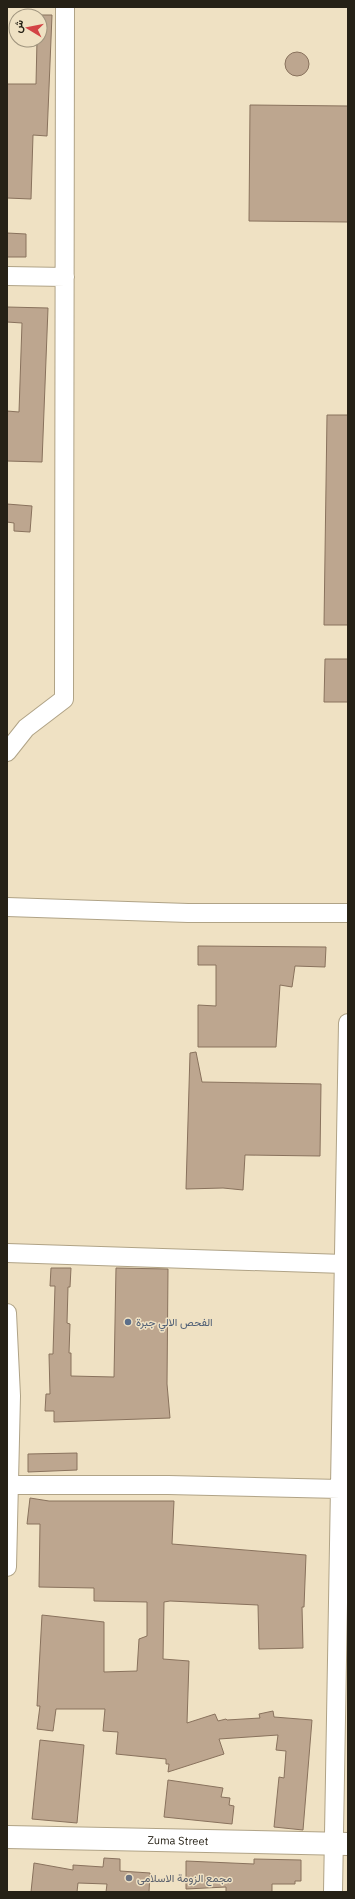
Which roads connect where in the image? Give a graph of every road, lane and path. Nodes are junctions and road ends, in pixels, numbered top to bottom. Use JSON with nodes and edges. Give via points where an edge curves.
{"nodes":[{"id":1,"x":65,"y":7,"type":"edge"},
{"id":2,"x":7,"y":276,"type":"edge"},
{"id":3,"x":65,"y":277,"type":"junction"},
{"id":4,"x":7,"y":752,"type":"edge"},
{"id":5,"x":7,"y":907,"type":"edge"},
{"id":6,"x":348,"y":913,"type":"edge"},
{"id":7,"x":348,"y":1023,"type":"edge"},
{"id":8,"x":7,"y":1253,"type":"edge"},
{"id":9,"x":344,"y":1264,"type":"junction"},
{"id":10,"x":7,"y":1313,"type":"edge"},
{"id":11,"x":345,"y":1392,"type":"edge"},
{"id":12,"x":8,"y":1485,"type":"edge"},
{"id":13,"x":340,"y":1489,"type":"junction"},
{"id":14,"x":7,"y":1567,"type":"edge"},
{"id":15,"x":342,"y":1646,"type":"edge"},
{"id":16,"x":7,"y":1837,"type":"edge"},
{"id":17,"x":341,"y":1844,"type":"edge"},
{"id":18,"x":333,"y":1892,"type":"edge"}],
"edges":[{"from":1,"to":3,"type":"street"},
{"from":2,"to":3,"type":"street"},
{"from":3,"to":4,"type":"street","via":[[64,699],[26,728]]},
{"from":5,"to":6,"type":"street"},
{"from":7,"to":9,"type":"street"},
{"from":8,"to":9,"type":"street"},
{"from":9,"to":11,"type":"street"},
{"from":10,"to":12,"type":"street","via":[[11,1396]]},
{"from":11,"to":13,"type":"street"},
{"from":12,"to":13,"type":"street"},
{"from":12,"to":14,"type":"street"},
{"from":13,"to":15,"type":"street"},
{"from":15,"to":17,"type":"street"},
{"from":16,"to":17,"type":"street","name":"Zuma Street"},
{"from":17,"to":18,"type":"street"}]}
